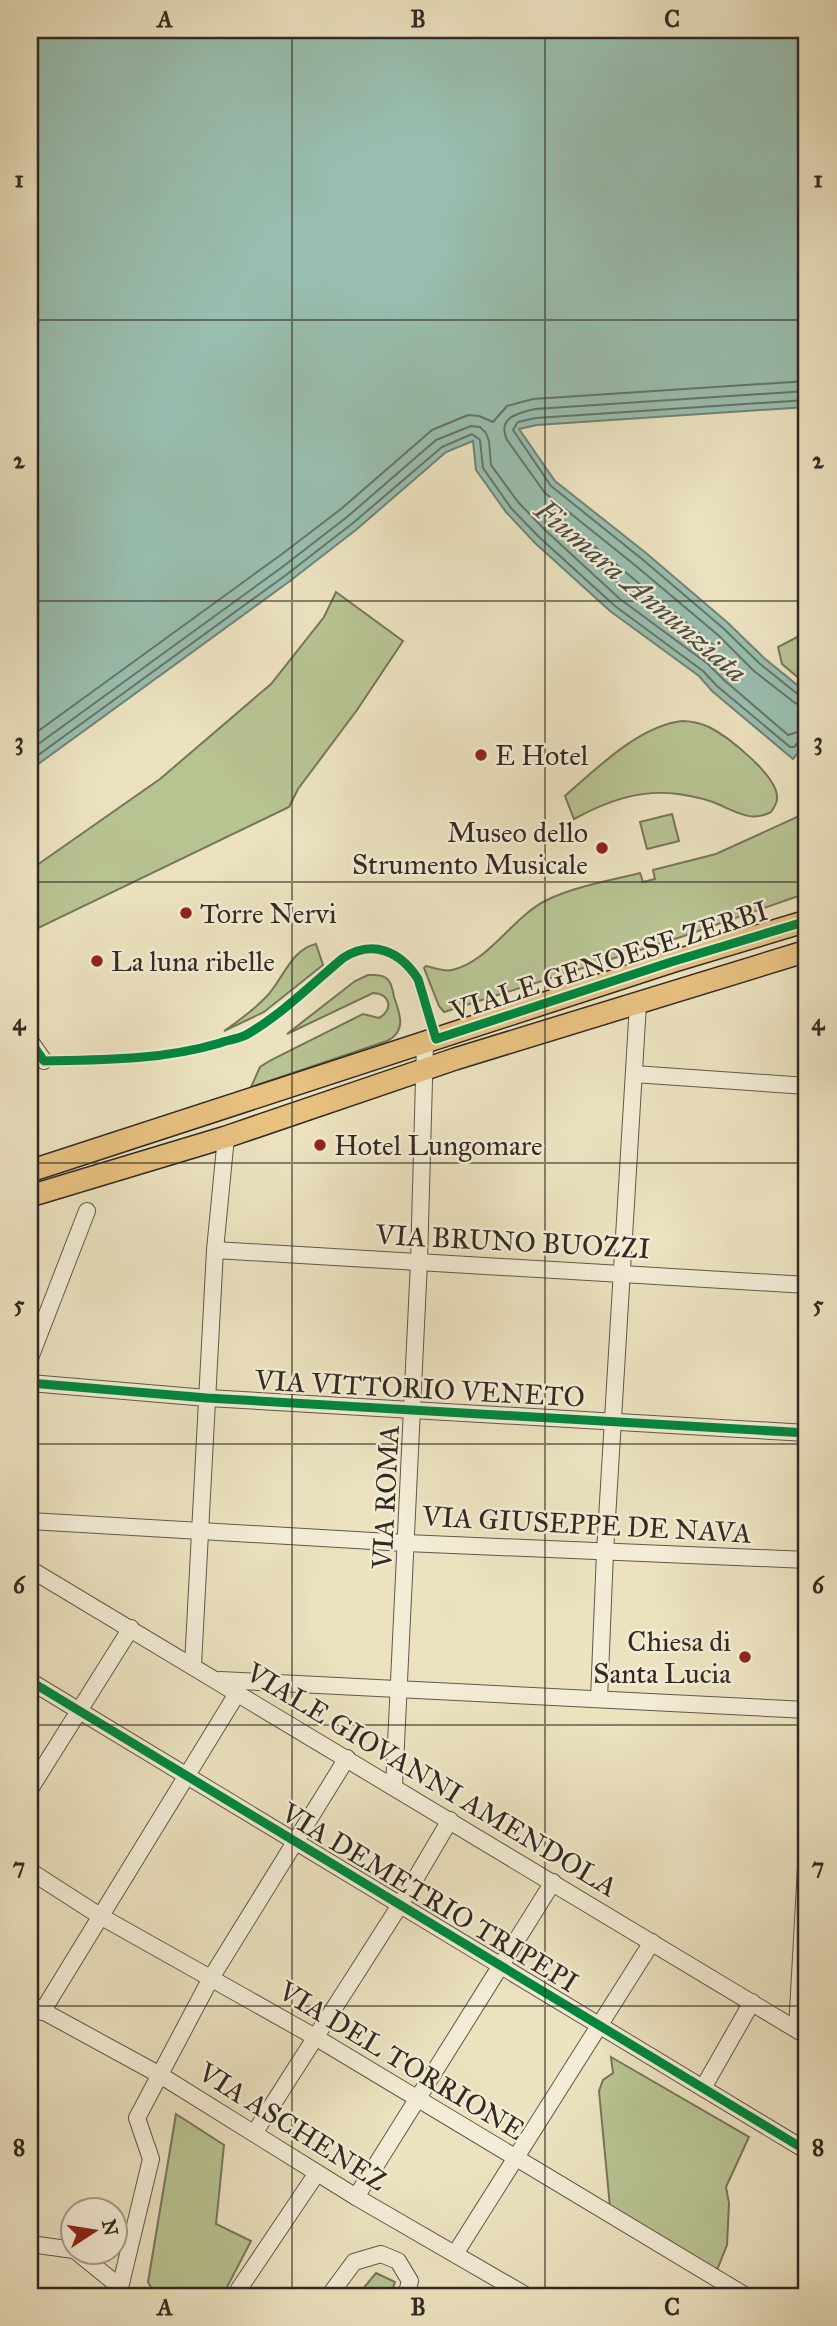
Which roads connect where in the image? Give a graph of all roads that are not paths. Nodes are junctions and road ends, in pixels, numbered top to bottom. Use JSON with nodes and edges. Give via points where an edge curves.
{"nodes":[{"id":1,"x":807,"y":921,"type":"edge"},
{"id":2,"x":807,"y":951,"type":"edge"},
{"id":3,"x":638,"y":1004,"type":"junction"},
{"id":4,"x":30,"y":1041,"type":"edge"},
{"id":5,"x":422,"y":1044,"type":"junction"},
{"id":6,"x":44,"y":1060,"type":"dead end"},
{"id":7,"x":425,"y":1069,"type":"junction"},
{"id":8,"x":634,"y":1074,"type":"junction"},
{"id":9,"x":807,"y":1086,"type":"edge"},
{"id":10,"x":226,"y":1137,"type":"junction"},
{"id":11,"x":30,"y":1171,"type":"edge"},
{"id":12,"x":30,"y":1196,"type":"edge"},
{"id":13,"x":88,"y":1211,"type":"dead end"},
{"id":14,"x":215,"y":1250,"type":"junction"},
{"id":15,"x":419,"y":1262,"type":"junction"},
{"id":16,"x":622,"y":1274,"type":"junction"},
{"id":17,"x":807,"y":1285,"type":"edge"},
{"id":18,"x":30,"y":1359,"type":"edge"},
{"id":19,"x":30,"y":1383,"type":"edge"},
{"id":20,"x":207,"y":1398,"type":"junction"},
{"id":21,"x":412,"y":1410,"type":"junction"},
{"id":22,"x":614,"y":1422,"type":"junction"},
{"id":23,"x":807,"y":1433,"type":"edge"},
{"id":24,"x":30,"y":1521,"type":"edge"},
{"id":25,"x":200,"y":1531,"type":"junction"},
{"id":26,"x":406,"y":1543,"type":"junction"},
{"id":27,"x":605,"y":1552,"type":"junction"},
{"id":28,"x":807,"y":1560,"type":"edge"},
{"id":29,"x":30,"y":1569,"type":"edge"},
{"id":30,"x":131,"y":1628,"type":"junction"},
{"id":31,"x":193,"y":1665,"type":"junction"},
{"id":32,"x":217,"y":1680,"type":"junction"},
{"id":33,"x":30,"y":1681,"type":"edge"},
{"id":34,"x":399,"y":1688,"type":"junction"},
{"id":35,"x":238,"y":1692,"type":"junction"},
{"id":36,"x":599,"y":1699,"type":"junction"},
{"id":37,"x":807,"y":1710,"type":"edge"},
{"id":38,"x":79,"y":1711,"type":"junction"},
{"id":39,"x":347,"y":1758,"type":"junction"},
{"id":40,"x":187,"y":1776,"type":"junction"},
{"id":41,"x":394,"y":1786,"type":"junction"},
{"id":42,"x":30,"y":1789,"type":"edge"},
{"id":43,"x":450,"y":1821,"type":"junction"},
{"id":44,"x":295,"y":1842,"type":"junction"},
{"id":45,"x":807,"y":1849,"type":"edge"},
{"id":46,"x":807,"y":1862,"type":"edge"},
{"id":47,"x":30,"y":1871,"type":"edge"},
{"id":48,"x":553,"y":1882,"type":"junction"},
{"id":49,"x":400,"y":1905,"type":"junction"},
{"id":50,"x":100,"y":1916,"type":"junction"},
{"id":51,"x":652,"y":1942,"type":"junction"},
{"id":52,"x":500,"y":1966,"type":"junction"},
{"id":53,"x":211,"y":1978,"type":"junction"},
{"id":54,"x":752,"y":2002,"type":"junction"},
{"id":55,"x":36,"y":2008,"type":"edge"},
{"id":56,"x":803,"y":2011,"type":"edge"},
{"id":57,"x":599,"y":2025,"type":"junction"},
{"id":58,"x":802,"y":2033,"type":"edge"},
{"id":59,"x":315,"y":2037,"type":"junction"},
{"id":60,"x":160,"y":2075,"type":"junction"},
{"id":61,"x":703,"y":2088,"type":"junction"},
{"id":62,"x":417,"y":2098,"type":"junction"},
{"id":63,"x":255,"y":2132,"type":"junction"},
{"id":64,"x":807,"y":2151,"type":"edge"},
{"id":65,"x":516,"y":2158,"type":"junction"},
{"id":66,"x":317,"y":2173,"type":"junction"},
{"id":67,"x":356,"y":2197,"type":"junction"},
{"id":68,"x":30,"y":2244,"type":"edge"},
{"id":69,"x":60,"y":2249,"type":"edge"},
{"id":70,"x":456,"y":2254,"type":"junction"},
{"id":71,"x":91,"y":2266,"type":"edge"},
{"id":72,"x":119,"y":2292,"type":"edge"},
{"id":73,"x":240,"y":2296,"type":"edge"},
{"id":74,"x":329,"y":2296,"type":"edge"},
{"id":75,"x":406,"y":2296,"type":"edge"},
{"id":76,"x":527,"y":2296,"type":"edge"},
{"id":77,"x":746,"y":2296,"type":"edge"}],
"edges":[{"from":1,"to":5,"type":"main road","name":"VIALE GENOESE ZERBI"},
{"from":2,"to":3,"type":"main road","name":"VIALE GENOESE ZERBI"},
{"from":3,"to":7,"type":"main road","name":"VIALE GENOESE ZERBI"},
{"from":3,"to":8,"type":"street"},
{"from":4,"to":6,"type":"street"},
{"from":5,"to":7,"type":"street","name":"VIA ROMA"},
{"from":5,"to":11,"type":"main road","name":"VIALE GENOESE ZERBI"},
{"from":7,"to":10,"type":"main road","name":"VIALE GENOESE ZERBI"},
{"from":7,"to":15,"type":"street","name":"VIA ROMA"},
{"from":8,"to":9,"type":"street"},
{"from":8,"to":16,"type":"street"},
{"from":10,"to":12,"type":"main road","name":"VIALE GENOESE ZERBI"},
{"from":10,"to":14,"type":"street"},
{"from":13,"to":18,"type":"street"},
{"from":14,"to":15,"type":"street","name":"VIA BRUNO BUOZZI"},
{"from":14,"to":20,"type":"street"},
{"from":15,"to":16,"type":"street","name":"VIA BRUNO BUOZZI"},
{"from":15,"to":21,"type":"street","name":"VIA ROMA"},
{"from":16,"to":17,"type":"street","name":"VIA BRUNO BUOZZI"},
{"from":16,"to":22,"type":"street"},
{"from":19,"to":20,"type":"street","name":"VIA VITTORIO VENETO"},
{"from":20,"to":21,"type":"street","name":"VIA VITTORIO VENETO"},
{"from":20,"to":25,"type":"street"},
{"from":21,"to":22,"type":"street","name":"VIA VITTORIO VENETO"},
{"from":21,"to":26,"type":"street","name":"VIA ROMA"},
{"from":22,"to":23,"type":"street","name":"VIA VITTORIO VENETO"},
{"from":22,"to":27,"type":"street"},
{"from":24,"to":25,"type":"street","name":"VIA GIUSEPPE DE NAVA"},
{"from":25,"to":26,"type":"street","name":"VIA GIUSEPPE DE NAVA"},
{"from":25,"to":31,"type":"street"},
{"from":26,"to":27,"type":"street","name":"VIA GIUSEPPE DE NAVA"},
{"from":26,"to":34,"type":"street","name":"VIA ROMA"},
{"from":27,"to":28,"type":"street","name":"VIA GIUSEPPE DE NAVA"},
{"from":27,"to":36,"type":"street"},
{"from":29,"to":30,"type":"street","name":"VIALE GIOVANNI AMENDOLA"},
{"from":30,"to":31,"type":"street","name":"VIALE GIOVANNI AMENDOLA"},
{"from":30,"to":38,"type":"street"},
{"from":31,"to":32,"type":"street","name":"VIALE GIOVANNI AMENDOLA"},
{"from":32,"to":34,"type":"street"},
{"from":32,"to":35,"type":"street","name":"VIALE GIOVANNI AMENDOLA"},
{"from":33,"to":38,"type":"street","name":"VIA DEMETRIO TRIPEPI"},
{"from":34,"to":36,"type":"street"},
{"from":34,"to":41,"type":"street","name":"VIA ROMA"},
{"from":35,"to":39,"type":"street","name":"VIALE GIOVANNI AMENDOLA"},
{"from":35,"to":40,"type":"street"},
{"from":36,"to":37,"type":"street"},
{"from":38,"to":40,"type":"street","name":"VIA DEMETRIO TRIPEPI"},
{"from":38,"to":42,"type":"street"},
{"from":39,"to":41,"type":"street","name":"VIALE GIOVANNI AMENDOLA"},
{"from":39,"to":44,"type":"street"},
{"from":40,"to":44,"type":"street","name":"VIA DEMETRIO TRIPEPI"},
{"from":40,"to":50,"type":"street"},
{"from":41,"to":43,"type":"street","name":"VIALE GIOVANNI AMENDOLA"},
{"from":43,"to":48,"type":"street","name":"VIALE GIOVANNI AMENDOLA"},
{"from":43,"to":49,"type":"street"},
{"from":44,"to":49,"type":"street","name":"VIA DEMETRIO TRIPEPI"},
{"from":44,"to":53,"type":"street"},
{"from":45,"to":46,"type":"street"},
{"from":46,"to":56,"type":"street"},
{"from":47,"to":50,"type":"street","name":"VIA DEL TORRIONE"},
{"from":48,"to":51,"type":"street","name":"VIALE GIOVANNI AMENDOLA"},
{"from":48,"to":52,"type":"street"},
{"from":49,"to":52,"type":"street","name":"VIA DEMETRIO TRIPEPI"},
{"from":49,"to":59,"type":"street"},
{"from":50,"to":53,"type":"street","name":"VIA DEL TORRIONE"},
{"from":50,"to":55,"type":"street"},
{"from":51,"to":54,"type":"street","name":"VIALE GIOVANNI AMENDOLA"},
{"from":51,"to":57,"type":"street"},
{"from":52,"to":57,"type":"street","name":"VIA DEMETRIO TRIPEPI"},
{"from":52,"to":62,"type":"street"},
{"from":53,"to":59,"type":"street","name":"VIA DEL TORRIONE"},
{"from":53,"to":60,"type":"street"},
{"from":54,"to":58,"type":"street","name":"VIALE GIOVANNI AMENDOLA"},
{"from":54,"to":61,"type":"street"},
{"from":55,"to":60,"type":"street","name":"VIA ASCHENEZ"},
{"from":56,"to":58,"type":"street"},
{"from":57,"to":61,"type":"street","name":"VIA DEMETRIO TRIPEPI"},
{"from":57,"to":65,"type":"street"},
{"from":59,"to":62,"type":"street","name":"VIA DEL TORRIONE"},
{"from":59,"to":63,"type":"street"},
{"from":60,"to":63,"type":"street","name":"VIA ASCHENEZ"},
{"from":60,"to":72,"type":"street","via":[[137,2118],[151,2159]]},
{"from":61,"to":64,"type":"street","name":"VIA DEMETRIO TRIPEPI"},
{"from":62,"to":65,"type":"street","name":"VIA DEL TORRIONE"},
{"from":62,"to":67,"type":"street"},
{"from":63,"to":66,"type":"street","name":"VIA ASCHENEZ"},
{"from":65,"to":70,"type":"street"},
{"from":65,"to":77,"type":"street","name":"VIA DEL TORRIONE"},
{"from":66,"to":67,"type":"street","name":"VIA ASCHENEZ"},
{"from":66,"to":73,"type":"street","via":[[239,2289]]},
{"from":67,"to":70,"type":"street","name":"VIA ASCHENEZ"},
{"from":68,"to":69,"type":"street"},
{"from":70,"to":76,"type":"street","name":"VIA ASCHENEZ"},
{"from":71,"to":72,"type":"street"},
{"from":74,"to":75,"type":"street","via":[[354,2262],[381,2255],[398,2261],[410,2281]]}]}
